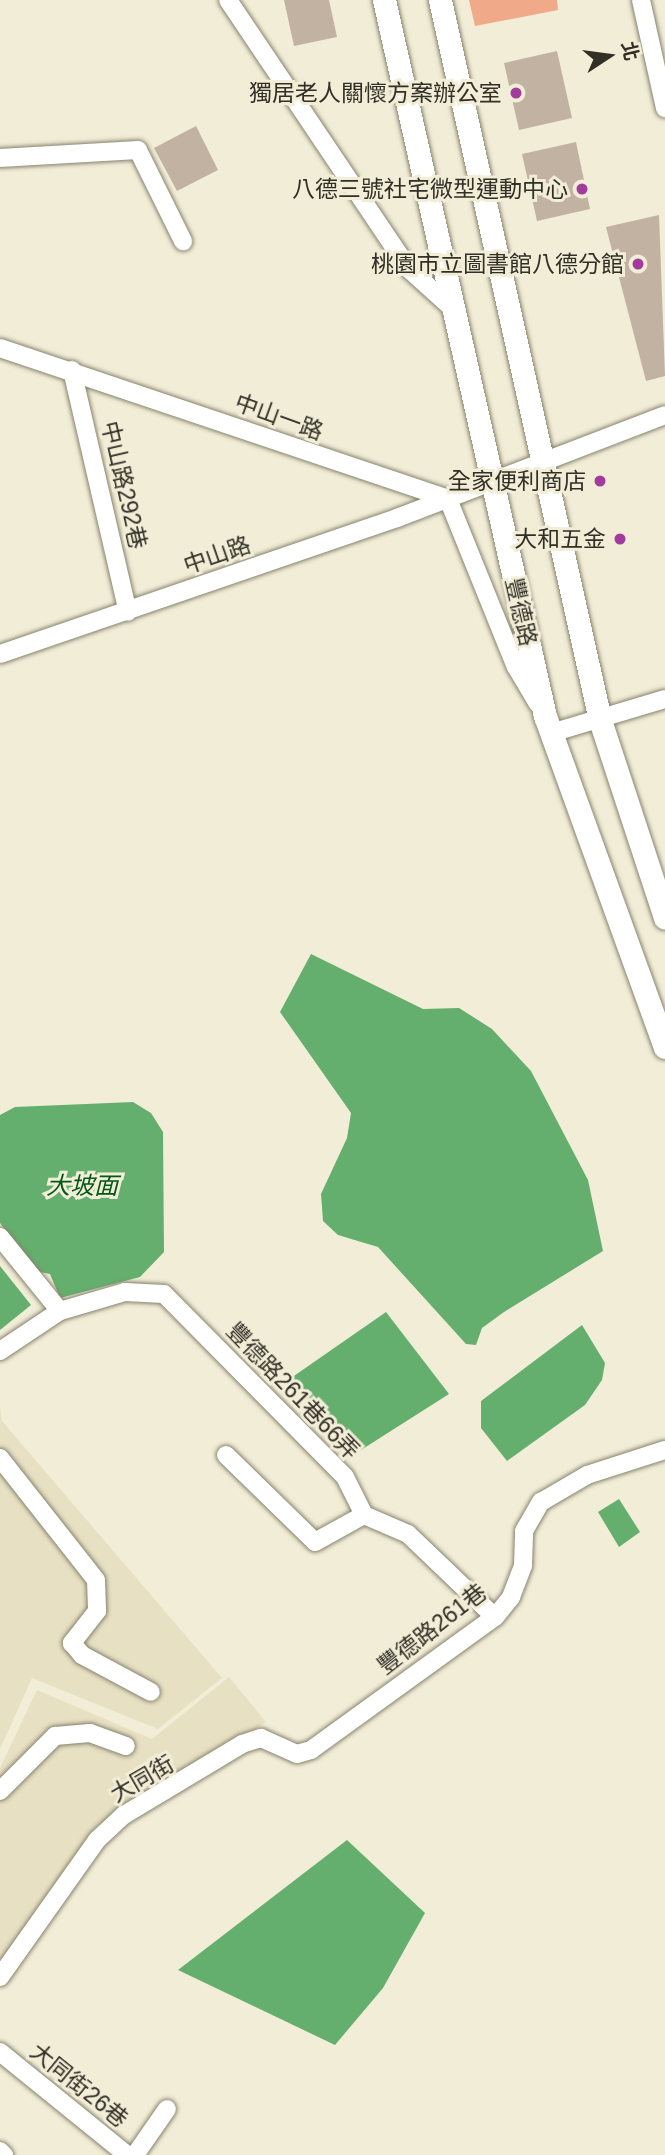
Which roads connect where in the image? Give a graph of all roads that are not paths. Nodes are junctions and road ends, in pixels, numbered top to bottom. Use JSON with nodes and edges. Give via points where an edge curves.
{"nodes":[{"id":1,"x":228,"y":0,"type":"edge"},
{"id":2,"x":384,"y":0,"type":"edge"},
{"id":3,"x":440,"y":0,"type":"edge"},
{"id":4,"x":641,"y":0,"type":"edge"},
{"id":5,"x":665,"y":107,"type":"edge"},
{"id":6,"x":0,"y":158,"type":"edge"},
{"id":7,"x":183,"y":241,"type":"dead end"},
{"id":8,"x":451,"y":307,"type":"junction"},
{"id":9,"x":0,"y":348,"type":"edge"},
{"id":10,"x":72,"y":370,"type":"junction"},
{"id":11,"x":665,"y":415,"type":"edge"},
{"id":12,"x":541,"y":464,"type":"junction"},
{"id":13,"x":490,"y":484,"type":"junction"},
{"id":14,"x":448,"y":499,"type":"junction"},
{"id":15,"x":128,"y":612,"type":"junction"},
{"id":16,"x":0,"y":654,"type":"edge"},
{"id":17,"x":665,"y":699,"type":"edge"},
{"id":18,"x":600,"y":720,"type":"junction"},
{"id":19,"x":548,"y":724,"type":"junction"},
{"id":20,"x":665,"y":918,"type":"edge"},
{"id":21,"x":665,"y":1047,"type":"edge"},
{"id":22,"x":0,"y":1237,"type":"edge"},
{"id":23,"x":60,"y":1311,"type":"junction"},
{"id":24,"x":0,"y":1351,"type":"edge"},
{"id":25,"x":665,"y":1450,"type":"edge"},
{"id":26,"x":226,"y":1455,"type":"dead end"},
{"id":27,"x":0,"y":1458,"type":"edge"},
{"id":28,"x":363,"y":1515,"type":"junction"},
{"id":29,"x":495,"y":1617,"type":"junction"},
{"id":30,"x":151,"y":1692,"type":"dead end"},
{"id":31,"x":325,"y":1740,"type":"joint"},
{"id":32,"x":126,"y":1746,"type":"dead end"},
{"id":33,"x":0,"y":1791,"type":"edge"},
{"id":34,"x":0,"y":1977,"type":"edge"},
{"id":35,"x":0,"y":2052,"type":"edge"},
{"id":36,"x":167,"y":2109,"type":"dead end"},
{"id":37,"x":0,"y":2151,"type":"edge"},
{"id":38,"x":4,"y":2155,"type":"edge"},
{"id":39,"x":127,"y":2155,"type":"edge"},
{"id":40,"x":135,"y":2155,"type":"edge"}],
"edges":[{"from":1,"to":8,"type":"street","via":[[409,269]]},
{"from":2,"to":8,"type":"main road","name":"豐德路"},
{"from":3,"to":12,"type":"main road"},
{"from":4,"to":5,"type":"street"},
{"from":6,"to":7,"type":"street","via":[[138,150]]},
{"from":8,"to":13,"type":"main road","name":"豐德路"},
{"from":9,"to":10,"type":"street","name":"中山一路"},
{"from":10,"to":14,"type":"street","name":"中山一路"},
{"from":10,"to":15,"type":"street","name":"中山路292巷"},
{"from":11,"to":12,"type":"street"},
{"from":12,"to":13,"type":"street"},
{"from":12,"to":18,"type":"main road"},
{"from":13,"to":14,"type":"street"},
{"from":13,"to":19,"type":"main road","name":"豐德路"},
{"from":14,"to":15,"type":"street","name":"中山路"},
{"from":14,"to":19,"type":"street","via":[[516,667]]},
{"from":15,"to":16,"type":"street","name":"中山路"},
{"from":17,"to":18,"type":"street"},
{"from":18,"to":19,"type":"street"},
{"from":18,"to":20,"type":"main road"},
{"from":19,"to":21,"type":"main road","name":"豐德路"},
{"from":22,"to":23,"type":"street"},
{"from":23,"to":24,"type":"street","name":"豐德路261巷66弄"},
{"from":23,"to":28,"type":"street","name":"豐德路261巷66弄","via":[[125,1292],[164,1294],[345,1477]]},
{"from":25,"to":29,"type":"street","name":"豐德路261巷","via":[[587,1475],[541,1502],[524,1531],[523,1565],[511,1597]]},
{"from":26,"to":28,"type":"street","via":[[316,1542]]},
{"from":27,"to":30,"type":"street","via":[[96,1580],[97,1611],[72,1643],[82,1656]]},
{"from":28,"to":29,"type":"street","via":[[408,1534]]},
{"from":29,"to":31,"type":"street","name":"豐德路261巷"},
{"from":31,"to":34,"type":"street","name":"大同街","via":[[297,1754],[261,1738],[242,1744],[124,1815],[97,1840]]},
{"from":32,"to":33,"type":"street","via":[[90,1733],[55,1736]]},
{"from":35,"to":39,"type":"street","name":"大同街26巷"},
{"from":36,"to":40,"type":"street"},
{"from":37,"to":38,"type":"street"}]}
